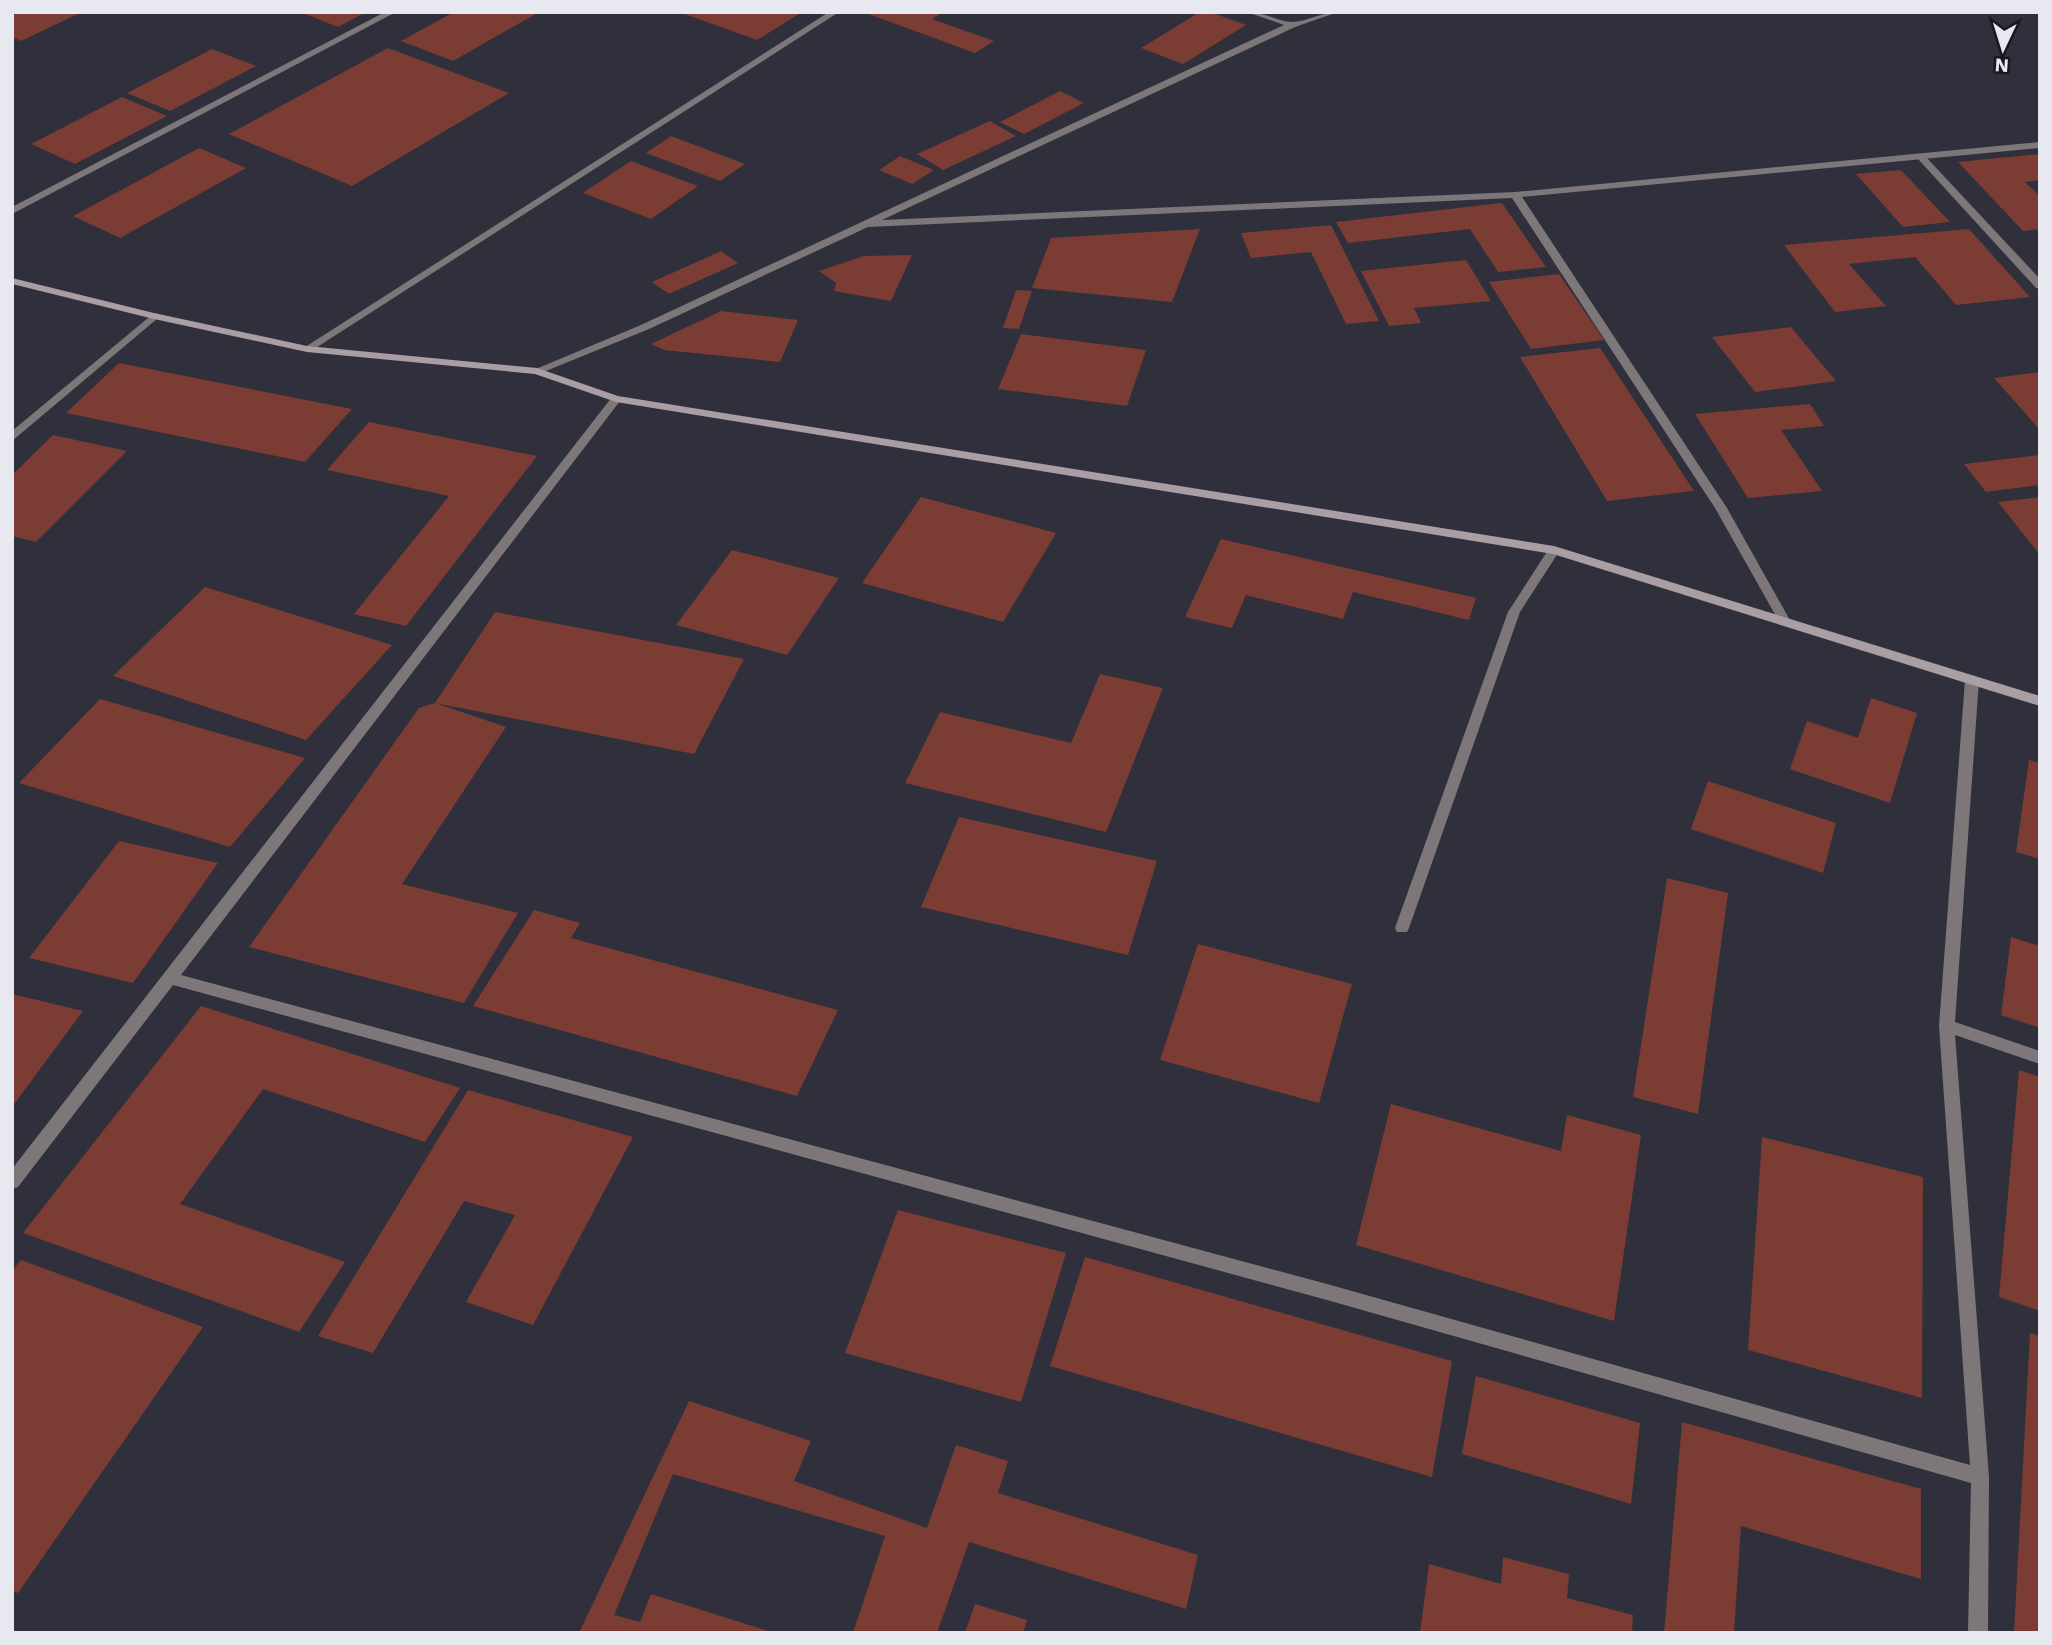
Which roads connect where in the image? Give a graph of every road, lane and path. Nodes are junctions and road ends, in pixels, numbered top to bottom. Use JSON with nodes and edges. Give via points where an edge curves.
{"nodes":[{"id":1,"x":392,"y":12,"type":"edge"},
{"id":2,"x":835,"y":12,"type":"edge"},
{"id":3,"x":1251,"y":12,"type":"edge"},
{"id":4,"x":1334,"y":12,"type":"edge"},
{"id":5,"x":1292,"y":25,"type":"junction"},
{"id":6,"x":2040,"y":145,"type":"edge"},
{"id":7,"x":1922,"y":158,"type":"junction"},
{"id":8,"x":1515,"y":195,"type":"junction"},
{"id":9,"x":12,"y":211,"type":"edge"},
{"id":10,"x":863,"y":224,"type":"junction"},
{"id":11,"x":12,"y":281,"type":"edge"},
{"id":12,"x":2040,"y":286,"type":"edge"},
{"id":13,"x":154,"y":316,"type":"junction"},
{"id":14,"x":307,"y":349,"type":"junction"},
{"id":15,"x":537,"y":371,"type":"junction"},
{"id":16,"x":616,"y":399,"type":"junction"},
{"id":17,"x":12,"y":437,"type":"edge"},
{"id":18,"x":1554,"y":550,"type":"junction"},
{"id":19,"x":1785,"y":622,"type":"junction"},
{"id":20,"x":1972,"y":680,"type":"junction"},
{"id":21,"x":2040,"y":701,"type":"edge"},
{"id":22,"x":1402,"y":928,"type":"dead end"},
{"id":23,"x":170,"y":978,"type":"junction"},
{"id":24,"x":1947,"y":1026,"type":"junction"},
{"id":25,"x":2040,"y":1058,"type":"edge"},
{"id":26,"x":12,"y":1182,"type":"edge"},
{"id":27,"x":1980,"y":1477,"type":"junction"},
{"id":28,"x":1978,"y":1633,"type":"edge"}],
"edges":[{"from":1,"to":9,"type":"street"},
{"from":2,"to":14,"type":"street"},
{"from":3,"to":5,"type":"street"},
{"from":4,"to":5,"type":"street"},
{"from":5,"to":10,"type":"street"},
{"from":6,"to":7,"type":"street"},
{"from":7,"to":8,"type":"street"},
{"from":7,"to":12,"type":"street"},
{"from":8,"to":10,"type":"street"},
{"from":8,"to":19,"type":"street","via":[[1721,508]]},
{"from":10,"to":15,"type":"street","via":[[645,327]]},
{"from":11,"to":13,"type":"street"},
{"from":13,"to":14,"type":"street"},
{"from":13,"to":17,"type":"street"},
{"from":14,"to":15,"type":"street"},
{"from":15,"to":16,"type":"street"},
{"from":16,"to":18,"type":"street"},
{"from":16,"to":23,"type":"street"},
{"from":18,"to":19,"type":"street"},
{"from":18,"to":22,"type":"street","via":[[1514,612]]},
{"from":19,"to":20,"type":"street"},
{"from":20,"to":21,"type":"street"},
{"from":20,"to":24,"type":"street"},
{"from":23,"to":26,"type":"street"},
{"from":23,"to":27,"type":"street","via":[[1327,1292]]},
{"from":24,"to":25,"type":"street"},
{"from":24,"to":27,"type":"street"},
{"from":27,"to":28,"type":"street"}]}
